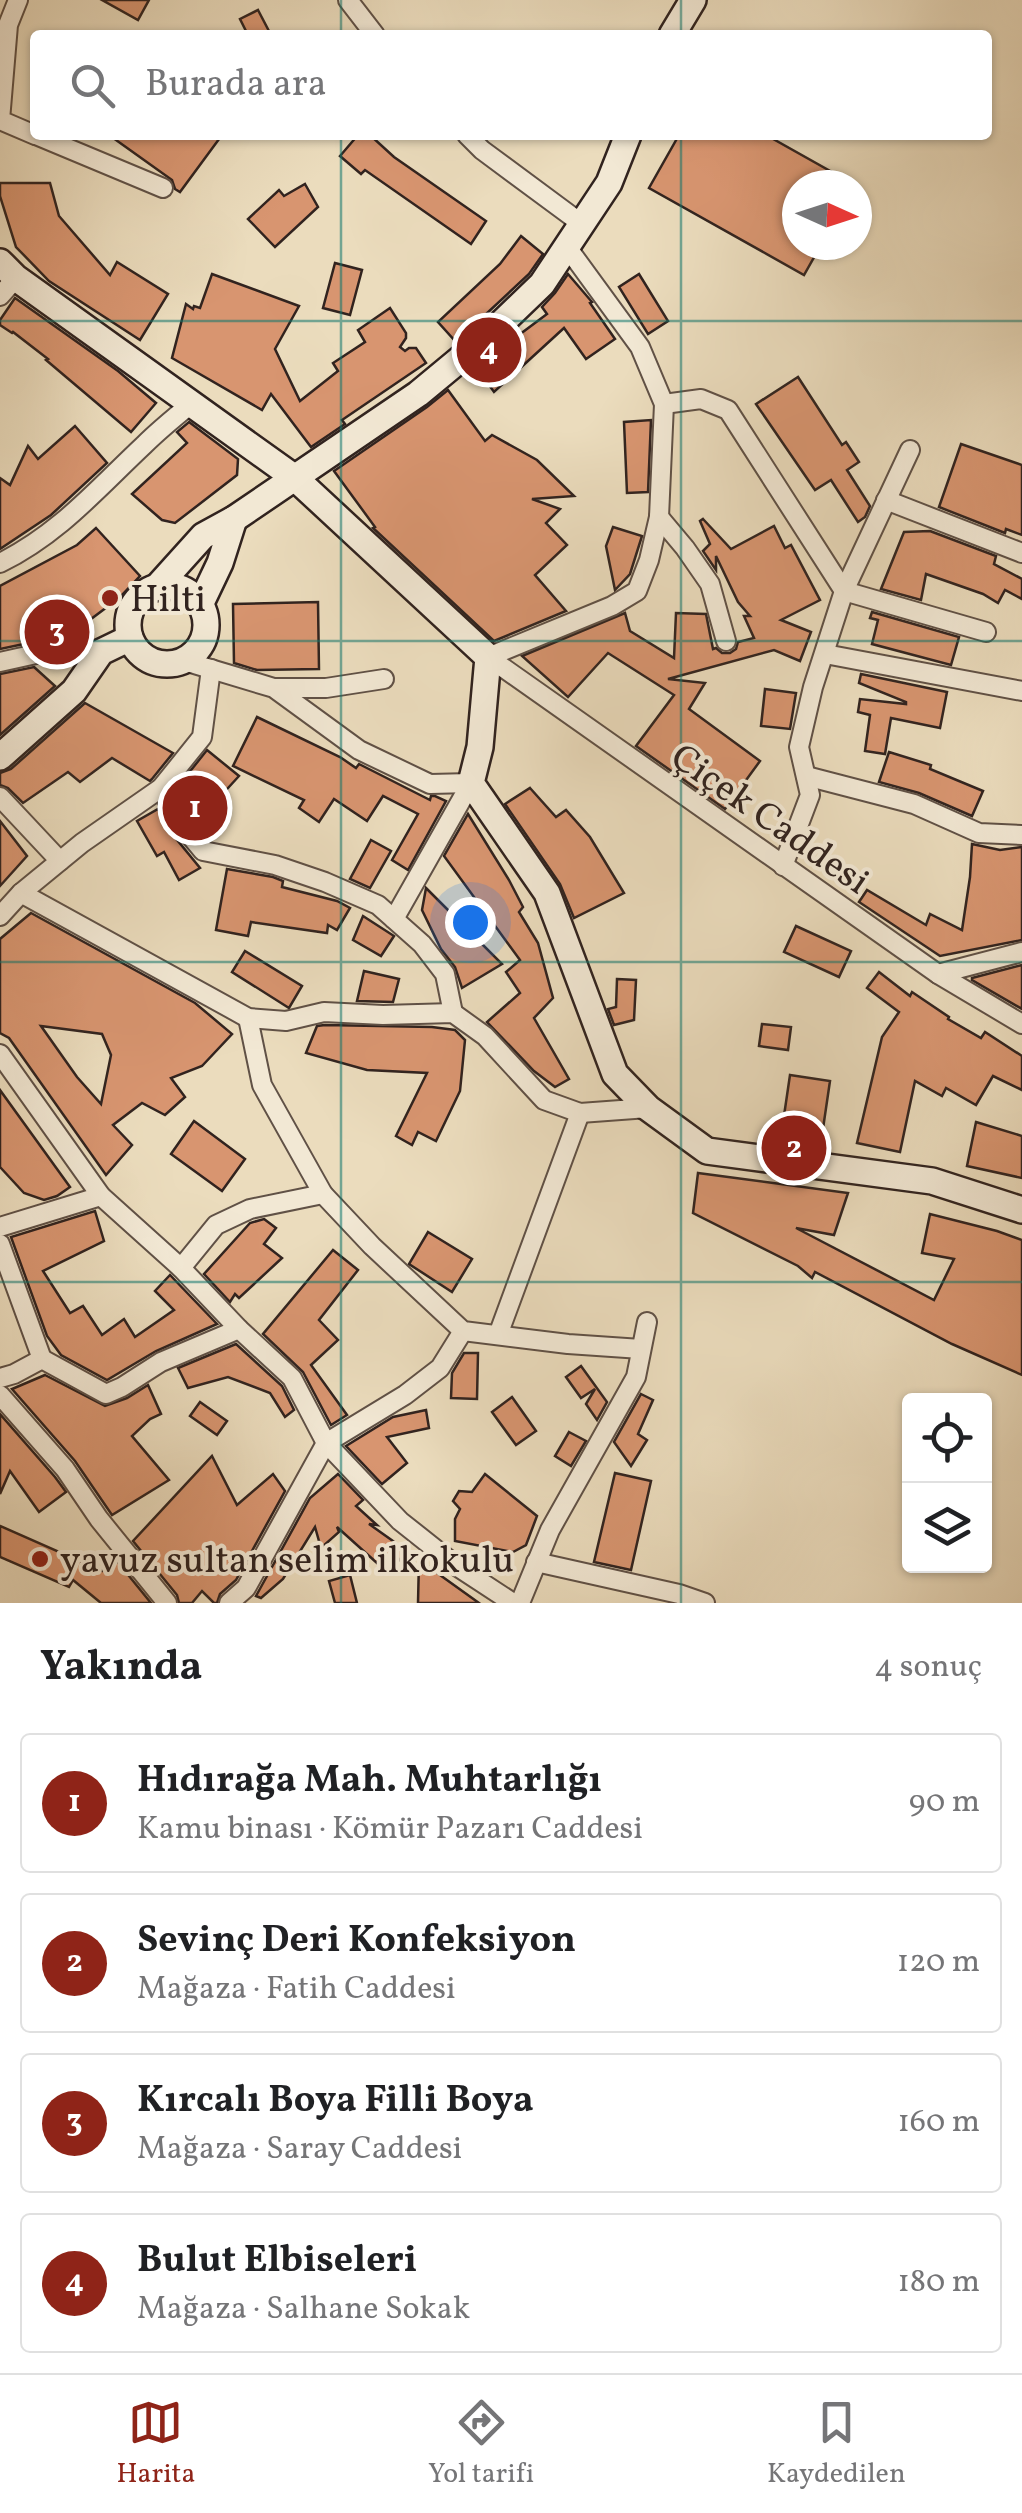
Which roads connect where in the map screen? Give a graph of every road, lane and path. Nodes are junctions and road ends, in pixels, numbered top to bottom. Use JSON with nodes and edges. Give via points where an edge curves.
{"nodes":[{"id":1,"x":18,"y":0,"type":"edge"},
{"id":2,"x":348,"y":0,"type":"edge"},
{"id":3,"x":693,"y":0,"type":"edge"},
{"id":4,"x":371,"y":30,"type":"edge"},
{"id":5,"x":675,"y":30,"type":"edge"},
{"id":6,"x":0,"y":120,"type":"edge"},
{"id":7,"x":30,"y":132,"type":"edge"},
{"id":8,"x":48,"y":140,"type":"edge"},
{"id":9,"x":473,"y":140,"type":"edge"},
{"id":10,"x":626,"y":140,"type":"edge"},
{"id":11,"x":163,"y":188,"type":"dead end"},
{"id":12,"x":582,"y":224,"type":"junction"},
{"id":13,"x":567,"y":246,"type":"junction"},
{"id":14,"x":5,"y":278,"type":"edge"},
{"id":15,"x":191,"y":404,"type":"junction"},
{"id":16,"x":664,"y":404,"type":"junction"},
{"id":17,"x":910,"y":450,"type":"dead end"},
{"id":18,"x":296,"y":478,"type":"junction"},
{"id":19,"x":886,"y":500,"type":"junction"},
{"id":20,"x":659,"y":517,"type":"junction"},
{"id":21,"x":234,"y":519,"type":"junction"},
{"id":22,"x":1022,"y":553,"type":"edge"},
{"id":23,"x":0,"y":564,"type":"edge"},
{"id":24,"x":157,"y":588,"type":"junction"},
{"id":25,"x":844,"y":592,"type":"junction"},
{"id":26,"x":200,"y":605,"type":"junction"},
{"id":27,"x":986,"y":632,"type":"dead end"},
{"id":28,"x":130,"y":638,"type":"junction"},
{"id":29,"x":726,"y":641,"type":"dead end"},
{"id":30,"x":100,"y":652,"type":"junction"},
{"id":31,"x":825,"y":654,"type":"junction"},
{"id":32,"x":488,"y":657,"type":"junction"},
{"id":33,"x":184,"y":660,"type":"junction"},
{"id":34,"x":0,"y":662,"type":"edge"},
{"id":35,"x":211,"y":669,"type":"junction"},
{"id":36,"x":384,"y":679,"type":"dead end"},
{"id":37,"x":274,"y":688,"type":"junction"},
{"id":38,"x":1022,"y":691,"type":"edge"},
{"id":39,"x":0,"y":757,"type":"edge"},
{"id":40,"x":806,"y":776,"type":"junction"},
{"id":41,"x":471,"y":783,"type":"junction"},
{"id":42,"x":162,"y":788,"type":"junction"},
{"id":43,"x":0,"y":797,"type":"edge"},
{"id":44,"x":1022,"y":834,"type":"edge"},
{"id":45,"x":60,"y":861,"type":"junction"},
{"id":46,"x":783,"y":866,"type":"junction"},
{"id":47,"x":21,"y":894,"type":"junction"},
{"id":48,"x":0,"y":916,"type":"edge"},
{"id":49,"x":394,"y":918,"type":"junction"},
{"id":50,"x":1022,"y":952,"type":"edge"},
{"id":51,"x":938,"y":974,"type":"junction"},
{"id":52,"x":453,"y":1013,"type":"junction"},
{"id":53,"x":248,"y":1018,"type":"junction"},
{"id":54,"x":1022,"y":1024,"type":"edge"},
{"id":55,"x":0,"y":1054,"type":"edge"},
{"id":56,"x":648,"y":1108,"type":"junction"},
{"id":57,"x":580,"y":1114,"type":"junction"},
{"id":58,"x":323,"y":1194,"type":"junction"},
{"id":59,"x":101,"y":1196,"type":"junction"},
{"id":60,"x":1022,"y":1210,"type":"edge"},
{"id":61,"x":0,"y":1227,"type":"edge"},
{"id":62,"x":0,"y":1244,"type":"edge"},
{"id":63,"x":181,"y":1268,"type":"junction"},
{"id":64,"x":647,"y":1322,"type":"dead end"},
{"id":65,"x":239,"y":1329,"type":"junction"},
{"id":66,"x":463,"y":1331,"type":"junction"},
{"id":67,"x":498,"y":1335,"type":"junction"},
{"id":68,"x":642,"y":1348,"type":"junction"},
{"id":69,"x":42,"y":1359,"type":"junction"},
{"id":70,"x":0,"y":1378,"type":"edge"},
{"id":71,"x":0,"y":1395,"type":"edge"},
{"id":72,"x":326,"y":1443,"type":"junction"},
{"id":73,"x":536,"y":1562,"type":"junction"},
{"id":74,"x":167,"y":1603,"type":"edge"},
{"id":75,"x":229,"y":1603,"type":"edge"},
{"id":76,"x":516,"y":1603,"type":"edge"},
{"id":77,"x":705,"y":1603,"type":"edge"}],
"edges":[{"from":1,"to":6,"type":"street","via":[[8,25]]},
{"from":2,"to":4,"type":"street"},
{"from":3,"to":5,"type":"main road"},
{"from":6,"to":7,"type":"street"},
{"from":8,"to":11,"type":"street"},
{"from":9,"to":12,"type":"street"},
{"from":10,"to":12,"type":"main road"},
{"from":12,"to":13,"type":"main road"},
{"from":13,"to":16,"type":"street","via":[[640,348]]},
{"from":13,"to":18,"type":"main road","via":[[542,284],[488,336],[418,394]]},
{"from":14,"to":15,"type":"main road"},
{"from":15,"to":18,"type":"main road"},
{"from":15,"to":23,"type":"street","via":[[56,527]]},
{"from":16,"to":20,"type":"street"},
{"from":16,"to":25,"type":"street","via":[[700,399],[728,410]]},
{"from":17,"to":19,"type":"street"},
{"from":18,"to":21,"type":"main road"},
{"from":18,"to":32,"type":"main road"},
{"from":19,"to":22,"type":"street"},
{"from":19,"to":25,"type":"street"},
{"from":20,"to":29,"type":"street","via":[[710,584]]},
{"from":20,"to":32,"type":"street","via":[[637,591]]},
{"from":21,"to":24,"type":"main road","via":[[202,536]]},
{"from":21,"to":26,"type":"main road"},
{"from":24,"to":26,"type":"main road","via":[[182,589]]},
{"from":24,"to":28,"type":"main road","via":[[130,612]]},
{"from":25,"to":27,"type":"street"},
{"from":25,"to":31,"type":"street"},
{"from":26,"to":33,"type":"main road","via":[[206,630]]},
{"from":28,"to":30,"type":"main road"},
{"from":28,"to":33,"type":"main road","via":[[158,664]]},
{"from":30,"to":34,"type":"street","via":[[72,646]]},
{"from":30,"to":39,"type":"main road","via":[[74,690]]},
{"from":31,"to":38,"type":"street"},
{"from":31,"to":40,"type":"street","via":[[799,748]]},
{"from":32,"to":41,"type":"main road"},
{"from":32,"to":46,"type":"street","name":"Çiçek Caddesi"},
{"from":33,"to":35,"type":"street"},
{"from":35,"to":37,"type":"street"},
{"from":35,"to":42,"type":"street","via":[[202,737]]},
{"from":36,"to":37,"type":"street"},
{"from":37,"to":41,"type":"street","via":[[358,750],[430,784]]},
{"from":40,"to":44,"type":"street","via":[[914,804],[979,834]]},
{"from":40,"to":46,"type":"street","via":[[810,794]]},
{"from":41,"to":49,"type":"street"},
{"from":41,"to":56,"type":"main road","via":[[547,893],[615,1074]]},
{"from":42,"to":45,"type":"street"},
{"from":42,"to":49,"type":"street","via":[[204,851],[325,882]]},
{"from":43,"to":45,"type":"street"},
{"from":45,"to":47,"type":"street"},
{"from":46,"to":51,"type":"street","name":"Çiçek Caddesi"},
{"from":47,"to":48,"type":"street"},
{"from":47,"to":53,"type":"street"},
{"from":49,"to":52,"type":"street","via":[[444,974]]},
{"from":50,"to":51,"type":"street"},
{"from":51,"to":54,"type":"street","name":"Çiçek Caddesi"},
{"from":52,"to":53,"type":"street"},
{"from":52,"to":57,"type":"street","via":[[485,1036],[544,1100]]},
{"from":53,"to":58,"type":"street","via":[[262,1085]]},
{"from":55,"to":59,"type":"street"},
{"from":56,"to":57,"type":"street"},
{"from":56,"to":60,"type":"main road","via":[[707,1151],[932,1181]]},
{"from":57,"to":67,"type":"street"},
{"from":58,"to":63,"type":"street","via":[[250,1209],[216,1225]]},
{"from":58,"to":66,"type":"street"},
{"from":59,"to":61,"type":"street"},
{"from":59,"to":63,"type":"street"},
{"from":62,"to":69,"type":"street"},
{"from":63,"to":65,"type":"street"},
{"from":64,"to":68,"type":"street"},
{"from":65,"to":69,"type":"street","via":[[106,1394]]},
{"from":65,"to":72,"type":"street","via":[[292,1378]]},
{"from":66,"to":67,"type":"street"},
{"from":66,"to":72,"type":"street","via":[[440,1368]]},
{"from":67,"to":68,"type":"street"},
{"from":68,"to":73,"type":"street","via":[[636,1377]]},
{"from":69,"to":70,"type":"street"},
{"from":71,"to":74,"type":"street"},
{"from":72,"to":75,"type":"street","via":[[246,1588]]},
{"from":72,"to":76,"type":"street","via":[[400,1521]]},
{"from":73,"to":76,"type":"street"},
{"from":73,"to":77,"type":"street"}]}
